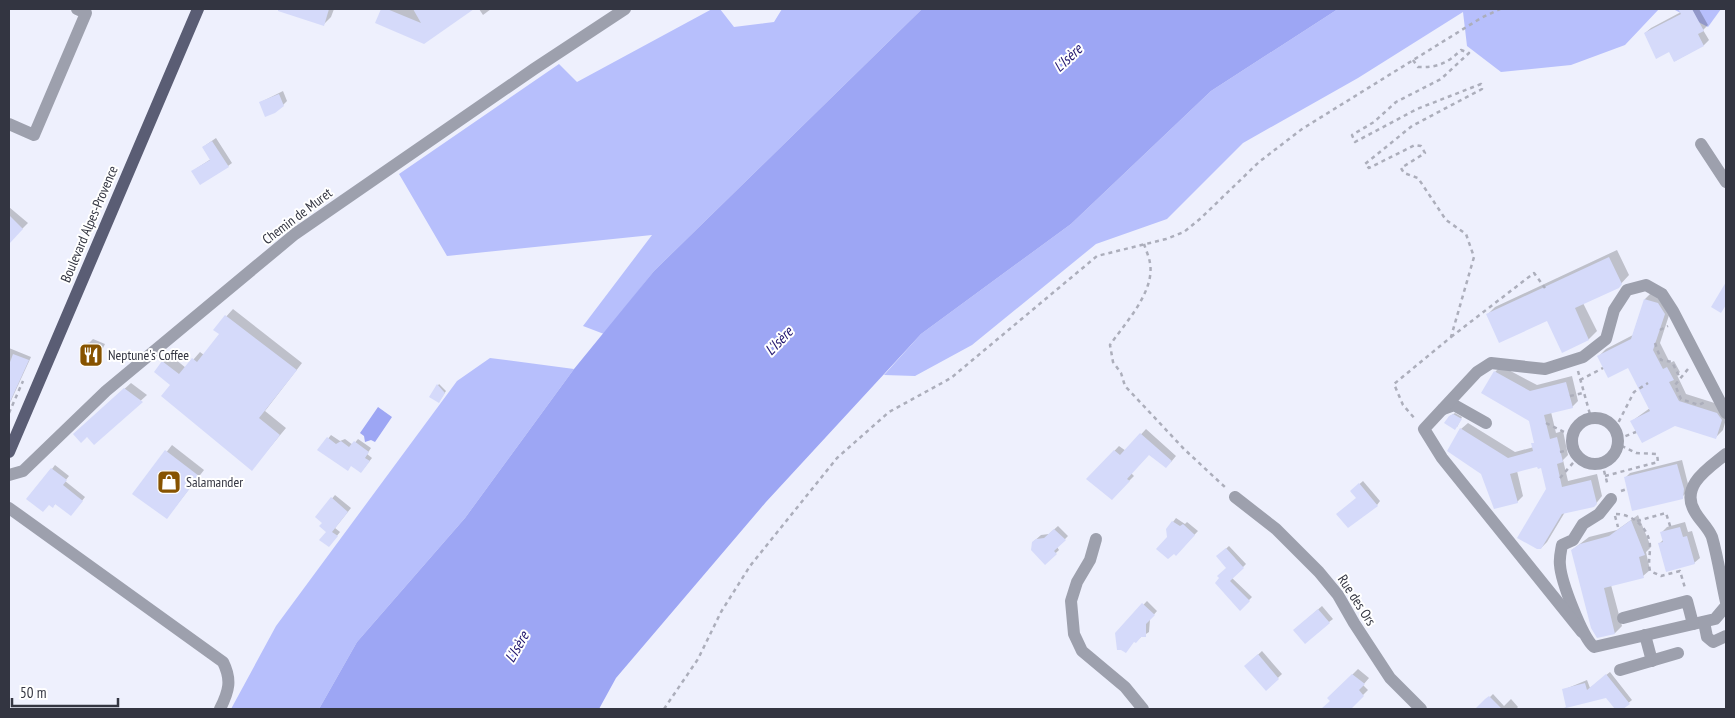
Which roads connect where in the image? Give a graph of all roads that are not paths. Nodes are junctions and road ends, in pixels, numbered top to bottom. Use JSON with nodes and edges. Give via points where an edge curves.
{"nodes":[{"id":1,"x":77,"y":9,"type":"edge"},
{"id":2,"x":198,"y":9,"type":"edge"},
{"id":3,"x":625,"y":9,"type":"edge"},
{"id":4,"x":9,"y":124,"type":"edge"},
{"id":5,"x":1701,"y":144,"type":"dead end"},
{"id":6,"x":1726,"y":182,"type":"edge"},
{"id":7,"x":1443,"y":409,"type":"junction"},
{"id":8,"x":1726,"y":412,"type":"edge"},
{"id":9,"x":1486,"y":423,"type":"dead end"},
{"id":10,"x":1571,"y":448,"type":"joint"},
{"id":11,"x":9,"y":452,"type":"edge"},
{"id":12,"x":1726,"y":454,"type":"edge"},
{"id":13,"x":9,"y":475,"type":"edge"},
{"id":14,"x":1235,"y":497,"type":"road end"},
{"id":15,"x":1611,"y":499,"type":"dead end"},
{"id":16,"x":9,"y":508,"type":"edge"},
{"id":17,"x":1096,"y":539,"type":"dead end"},
{"id":18,"x":1726,"y":602,"type":"edge"},
{"id":19,"x":1726,"y":606,"type":"edge"},
{"id":20,"x":1623,"y":618,"type":"dead end"},
{"id":21,"x":1699,"y":623,"type":"junction"},
{"id":22,"x":1582,"y":632,"type":"junction"},
{"id":23,"x":1645,"y":635,"type":"junction"},
{"id":24,"x":1726,"y":636,"type":"edge"},
{"id":25,"x":1678,"y":654,"type":"dead end"},
{"id":26,"x":1652,"y":661,"type":"junction"},
{"id":27,"x":1620,"y":670,"type":"dead end"},
{"id":28,"x":220,"y":709,"type":"edge"},
{"id":29,"x":1143,"y":709,"type":"edge"},
{"id":30,"x":1421,"y":709,"type":"edge"}],
"edges":[{"from":1,"to":4,"type":"street","via":[[86,13],[34,135]]},
{"from":2,"to":11,"type":"main road","name":"Boulevard Alpes-Provence"},
{"from":3,"to":13,"type":"street","name":"Chemin de Muret","via":[[295,234],[106,391],[23,471]]},
{"from":5,"to":6,"type":"street"},
{"from":7,"to":8,"type":"street","via":[[1477,372],[1491,363],[1545,370],[1583,357],[1606,340],[1614,310],[1627,290],[1646,285],[1662,294]]},
{"from":7,"to":9,"type":"street","via":[[1454,405]]},
{"from":7,"to":22,"type":"street","via":[[1424,428],[1442,458]]},
{"from":10,"to":10,"type":"street","via":[[1592,464],[1605,462],[1615,454],[1617,437],[1605,420],[1591,418],[1579,424]]},
{"from":12,"to":18,"type":"street","via":[[1699,476],[1691,488],[1690,500],[1711,536]]},
{"from":14,"to":30,"type":"street","name":"Rue des Ors","via":[[1276,529],[1320,572],[1338,594],[1390,678]]},
{"from":15,"to":22,"type":"street","via":[[1599,514],[1584,524],[1573,540],[1562,545],[1560,565]]},
{"from":16,"to":28,"type":"street","via":[[223,662],[230,685]]},
{"from":17,"to":29,"type":"street","via":[[1071,602],[1074,634],[1082,651],[1125,687]]},
{"from":19,"to":21,"type":"street","via":[[1715,619]]},
{"from":20,"to":21,"type":"street","via":[[1687,601]]},
{"from":21,"to":23,"type":"street"},
{"from":21,"to":24,"type":"street","via":[[1713,642]]},
{"from":22,"to":23,"type":"street","via":[[1594,647]]},
{"from":23,"to":26,"type":"street"},
{"from":25,"to":26,"type":"street"},
{"from":26,"to":27,"type":"street"}]}
